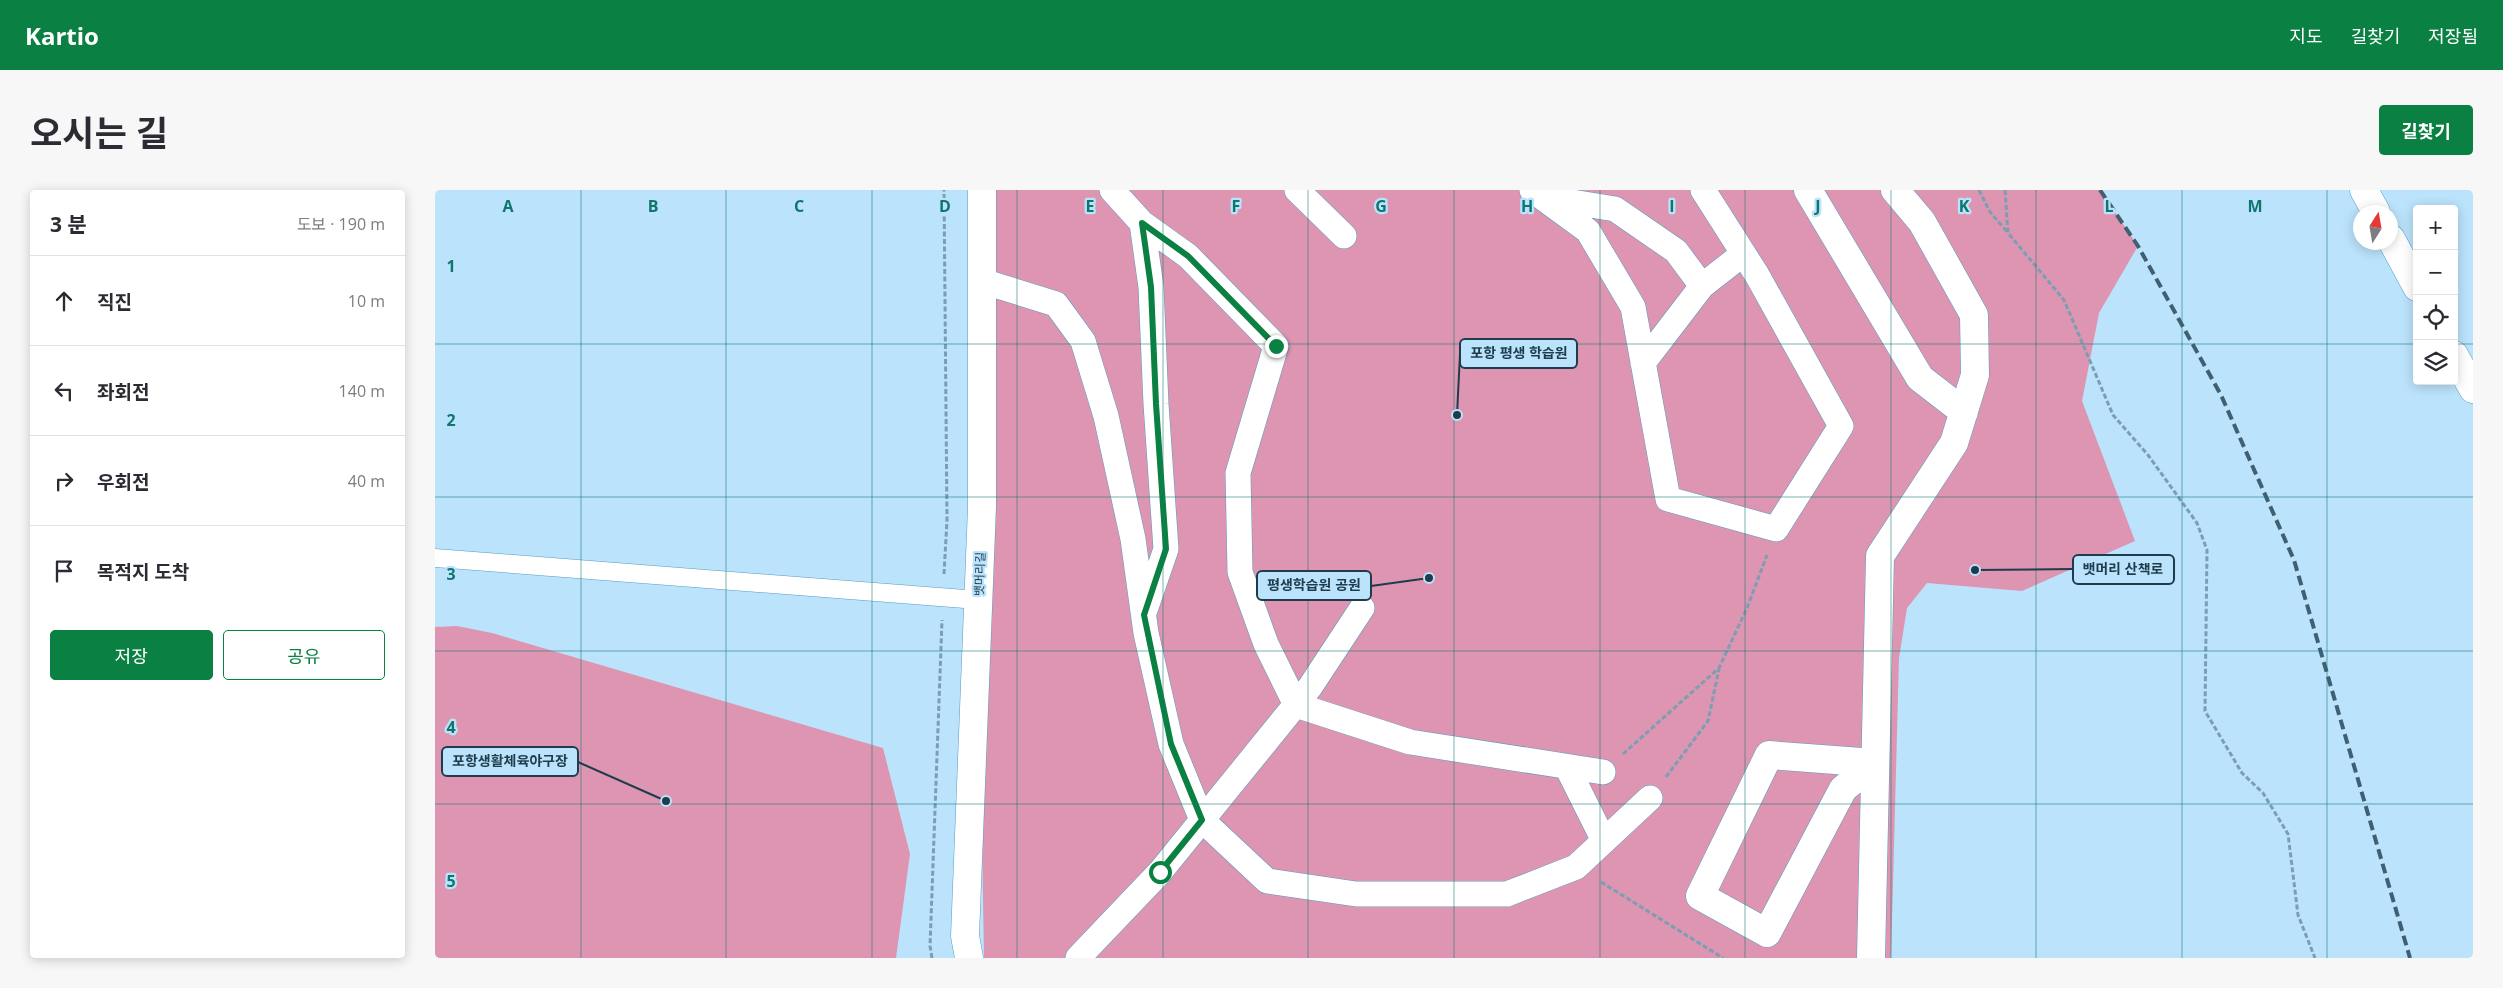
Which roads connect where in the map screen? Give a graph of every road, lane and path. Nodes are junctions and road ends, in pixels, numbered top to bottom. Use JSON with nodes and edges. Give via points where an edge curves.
{"nodes":[{"id":1,"x":945,"y":190,"type":"edge"},
{"id":2,"x":982,"y":190,"type":"edge"},
{"id":3,"x":1112,"y":190,"type":"edge"},
{"id":4,"x":1297,"y":190,"type":"edge"},
{"id":5,"x":1703,"y":190,"type":"edge"},
{"id":6,"x":1808,"y":190,"type":"edge"},
{"id":7,"x":1895,"y":190,"type":"edge"},
{"id":8,"x":1979,"y":190,"type":"edge"},
{"id":9,"x":2005,"y":190,"type":"edge"},
{"id":10,"x":2364,"y":190,"type":"edge"},
{"id":11,"x":1537,"y":194,"type":"edge"},
{"id":12,"x":2372,"y":205,"type":"edge"},
{"id":13,"x":1142,"y":223,"type":"junction"},
{"id":14,"x":2008,"y":233,"type":"junction"},
{"id":15,"x":1344,"y":236,"type":"dead end"},
{"id":16,"x":2397,"y":250,"type":"edge"},
{"id":17,"x":1743,"y":254,"type":"junction"},
{"id":18,"x":2413,"y":280,"type":"edge"},
{"id":19,"x":982,"y":281,"type":"junction"},
{"id":20,"x":1702,"y":286,"type":"junction"},
{"id":21,"x":2458,"y":362,"type":"edge"},
{"id":22,"x":1643,"y":363,"type":"junction"},
{"id":23,"x":2473,"y":389,"type":"edge"},
{"id":24,"x":1964,"y":412,"type":"junction"},
{"id":25,"x":1776,"y":529,"type":"junction"},
{"id":26,"x":435,"y":558,"type":"edge"},
{"id":27,"x":943,"y":597,"type":"junction"},
{"id":28,"x":979,"y":600,"type":"junction"},
{"id":29,"x":1362,"y":608,"type":"dead end"},
{"id":30,"x":1144,"y":615,"type":"junction"},
{"id":31,"x":1719,"y":668,"type":"junction"},
{"id":32,"x":1296,"y":705,"type":"junction"},
{"id":33,"x":1875,"y":763,"type":"junction"},
{"id":34,"x":1567,"y":767,"type":"junction"},
{"id":35,"x":1603,"y":772,"type":"joint"},
{"id":36,"x":1650,"y":798,"type":"joint"},
{"id":37,"x":1202,"y":820,"type":"junction"},
{"id":38,"x":1604,"y":841,"type":"junction"},
{"id":39,"x":1576,"y":867,"type":"junction"},
{"id":40,"x":932,"y":958,"type":"edge"},
{"id":41,"x":969,"y":958,"type":"edge"},
{"id":42,"x":1078,"y":958,"type":"edge"},
{"id":43,"x":1723,"y":958,"type":"edge"},
{"id":44,"x":1871,"y":958,"type":"edge"},
{"id":45,"x":2315,"y":958,"type":"edge"}],
"edges":[{"from":1,"to":27,"type":"path","via":[[947,520]]},
{"from":2,"to":19,"type":"street","name":"뱃머리길"},
{"from":3,"to":13,"type":"street"},
{"from":4,"to":15,"type":"street"},
{"from":5,"to":17,"type":"street"},
{"from":6,"to":24,"type":"street","via":[[1920,378]]},
{"from":7,"to":24,"type":"street","via":[[1921,222],[1973,315],[1975,375]]},
{"from":8,"to":14,"type":"path","via":[[1990,212]]},
{"from":9,"to":14,"type":"path"},
{"from":10,"to":12,"type":"street"},
{"from":11,"to":20,"type":"street","via":[[1615,209],[1676,251]]},
{"from":11,"to":22,"type":"street","via":[[1588,231],[1633,307]]},
{"from":13,"to":30,"type":"street","via":[[1151,287],[1166,549]]},
{"from":13,"to":32,"type":"street","via":[[1188,256],[1276,346],[1238,473],[1240,572],[1266,644]]},
{"from":14,"to":45,"type":"path","via":[[2064,300],[2113,415],[2148,455],[2197,523],[2207,550],[2205,711],[2243,773],[2263,793],[2288,834],[2298,915]]},
{"from":16,"to":18,"type":"street"},
{"from":17,"to":20,"type":"street"},
{"from":17,"to":25,"type":"street","via":[[1841,426]]},
{"from":19,"to":28,"type":"street","name":"뱃머리길"},
{"from":19,"to":30,"type":"street","via":[[1056,304],[1083,341],[1106,416],[1133,538]]},
{"from":20,"to":22,"type":"street"},
{"from":21,"to":23,"type":"street"},
{"from":22,"to":25,"type":"street","via":[[1668,499]]},
{"from":24,"to":33,"type":"street","via":[[1954,443],[1880,556]]},
{"from":25,"to":31,"type":"path","via":[[1747,608]]},
{"from":26,"to":27,"type":"lane"},
{"from":27,"to":28,"type":"lane"},
{"from":27,"to":40,"type":"path"},
{"from":28,"to":41,"type":"street","name":"뱃머리길","via":[[965,936]]},
{"from":29,"to":32,"type":"street"},
{"from":30,"to":37,"type":"street","via":[[1171,744]]},
{"from":31,"to":35,"type":"path"},
{"from":31,"to":36,"type":"path","via":[[1708,721]]},
{"from":32,"to":34,"type":"street","via":[[1411,742]]},
{"from":32,"to":37,"type":"street"},
{"from":33,"to":33,"type":"street","via":[[1769,755],[1700,896],[1767,933],[1843,789]]},
{"from":33,"to":44,"type":"street"},
{"from":34,"to":35,"type":"street"},
{"from":34,"to":38,"type":"street"},
{"from":36,"to":38,"type":"street"},
{"from":37,"to":39,"type":"street","via":[[1267,881],[1356,894],[1507,894]]},
{"from":37,"to":42,"type":"street","via":[[1160,872]]},
{"from":38,"to":39,"type":"street"},
{"from":39,"to":43,"type":"path"}]}
